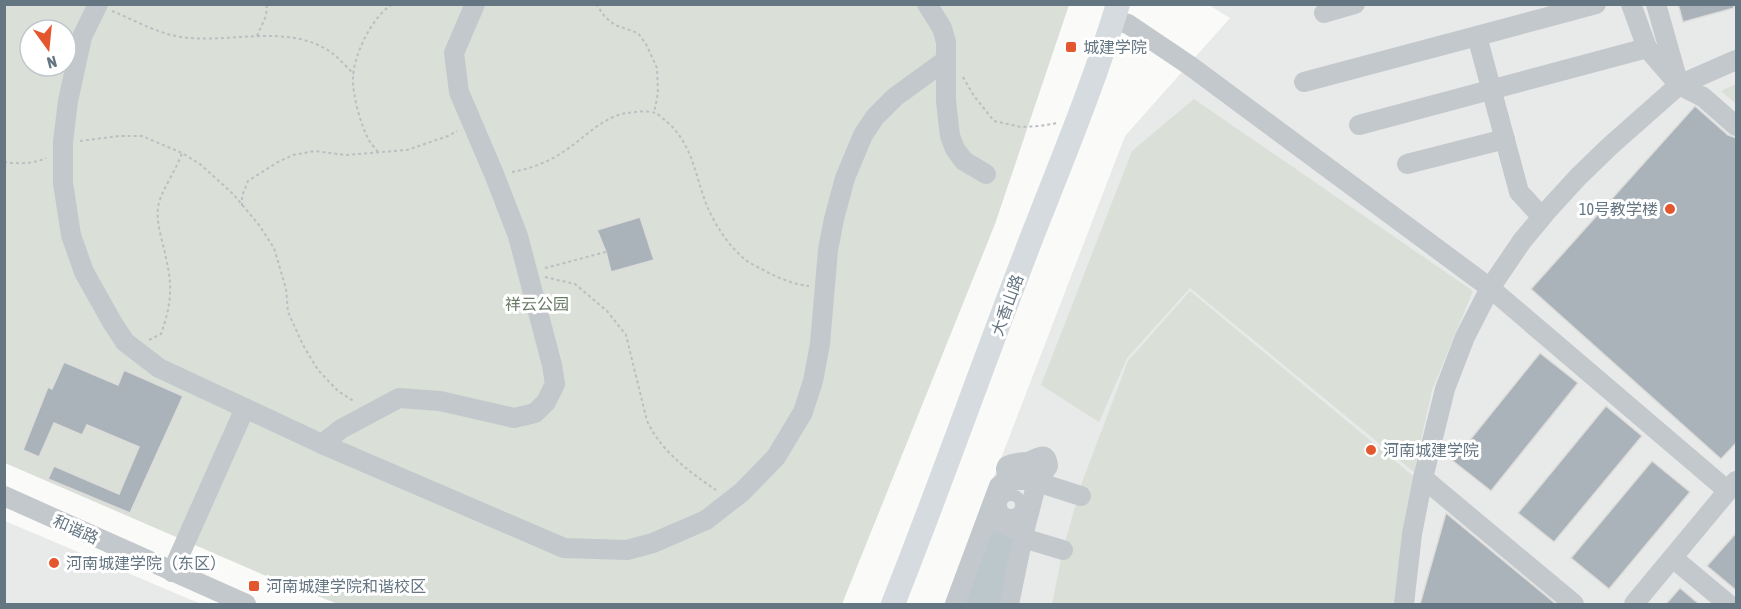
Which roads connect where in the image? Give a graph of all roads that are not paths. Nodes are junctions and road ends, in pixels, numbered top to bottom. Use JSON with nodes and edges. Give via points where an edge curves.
{"nodes":[{"id":1,"x":475,"y":4,"type":"edge"},
{"id":2,"x":927,"y":4,"type":"edge"},
{"id":3,"x":1596,"y":4,"type":"edge"},
{"id":4,"x":1631,"y":4,"type":"edge"},
{"id":5,"x":1656,"y":4,"type":"edge"},
{"id":6,"x":103,"y":7,"type":"edge"},
{"id":7,"x":1561,"y":9,"type":"edge"},
{"id":8,"x":1124,"y":13,"type":"edge"},
{"id":9,"x":1477,"y":36,"type":"junction"},
{"id":10,"x":1647,"y":48,"type":"junction"},
{"id":11,"x":946,"y":60,"type":"junction"},
{"id":12,"x":1737,"y":60,"type":"edge"},
{"id":13,"x":1304,"y":82,"type":"dead end"},
{"id":14,"x":1679,"y":85,"type":"junction"},
{"id":15,"x":1491,"y":90,"type":"junction"},
{"id":16,"x":1359,"y":125,"type":"dead end"},
{"id":17,"x":1737,"y":126,"type":"edge"},
{"id":18,"x":1505,"y":139,"type":"junction"},
{"id":19,"x":1407,"y":164,"type":"dead end"},
{"id":20,"x":986,"y":174,"type":"dead end"},
{"id":21,"x":1542,"y":217,"type":"junction"},
{"id":22,"x":1490,"y":288,"type":"junction"},
{"id":23,"x":245,"y":408,"type":"junction"},
{"id":24,"x":322,"y":444,"type":"junction"},
{"id":25,"x":1423,"y":478,"type":"junction"},
{"id":26,"x":1732,"y":486,"type":"edge"},
{"id":27,"x":4,"y":496,"type":"edge"},
{"id":28,"x":1081,"y":496,"type":"dead end"},
{"id":29,"x":1011,"y":501,"type":"junction"},
{"id":30,"x":1023,"y":535,"type":"junction"},
{"id":31,"x":1063,"y":550,"type":"dead end"},
{"id":32,"x":1673,"y":558,"type":"junction"},
{"id":33,"x":172,"y":572,"type":"junction"},
{"id":34,"x":1403,"y":603,"type":"edge"},
{"id":35,"x":246,"y":604,"type":"edge"},
{"id":36,"x":893,"y":604,"type":"edge"},
{"id":37,"x":910,"y":604,"type":"edge"},
{"id":38,"x":955,"y":604,"type":"edge"},
{"id":39,"x":1009,"y":604,"type":"edge"},
{"id":40,"x":1574,"y":604,"type":"edge"},
{"id":41,"x":1634,"y":604,"type":"edge"},
{"id":42,"x":1728,"y":604,"type":"edge"}],
"edges":[{"from":1,"to":24,"type":"street","via":[[454,53],[459,92],[518,237],[555,384],[535,413],[514,418],[440,401],[399,398],[341,429]]},
{"from":2,"to":11,"type":"street","via":[[942,28]]},
{"from":3,"to":7,"type":"street"},
{"from":4,"to":10,"type":"street"},
{"from":5,"to":14,"type":"street"},
{"from":6,"to":23,"type":"street","via":[[82,37],[68,101],[63,149],[63,183],[71,235],[84,272],[126,342],[159,368]]},
{"from":7,"to":9,"type":"street"},
{"from":8,"to":22,"type":"street"},
{"from":8,"to":36,"type":"main road","name":"大香山路","via":[[1027,248]]},
{"from":8,"to":37,"type":"main road","name":"大香山路","via":[[1109,84]]},
{"from":9,"to":13,"type":"street"},
{"from":9,"to":15,"type":"street"},
{"from":10,"to":14,"type":"street"},
{"from":10,"to":15,"type":"street"},
{"from":11,"to":20,"type":"street","via":[[950,136],[964,161]]},
{"from":11,"to":24,"type":"street","via":[[895,97],[863,135],[834,219],[820,344],[803,412],[776,457],[742,492],[706,520],[627,550],[564,548]]},
{"from":12,"to":14,"type":"street"},
{"from":14,"to":17,"type":"street","via":[[1703,97]]},
{"from":14,"to":21,"type":"street","via":[[1578,177]]},
{"from":15,"to":16,"type":"street"},
{"from":15,"to":18,"type":"street"},
{"from":18,"to":19,"type":"street"},
{"from":18,"to":21,"type":"street","via":[[1519,192]]},
{"from":21,"to":22,"type":"street"},
{"from":22,"to":25,"type":"street","via":[[1445,388]]},
{"from":22,"to":26,"type":"street"},
{"from":23,"to":24,"type":"street"},
{"from":23,"to":33,"type":"street"},
{"from":25,"to":34,"type":"street"},
{"from":25,"to":40,"type":"street"},
{"from":26,"to":32,"type":"street"},
{"from":27,"to":33,"type":"street","name":"和谐路"},
{"from":28,"to":29,"type":"street"},
{"from":29,"to":30,"type":"street"},
{"from":29,"to":38,"type":"street"},
{"from":30,"to":31,"type":"street"},
{"from":30,"to":39,"type":"street"},
{"from":32,"to":41,"type":"street"},
{"from":32,"to":42,"type":"street"},
{"from":33,"to":35,"type":"street","name":"和谐路"}]}
